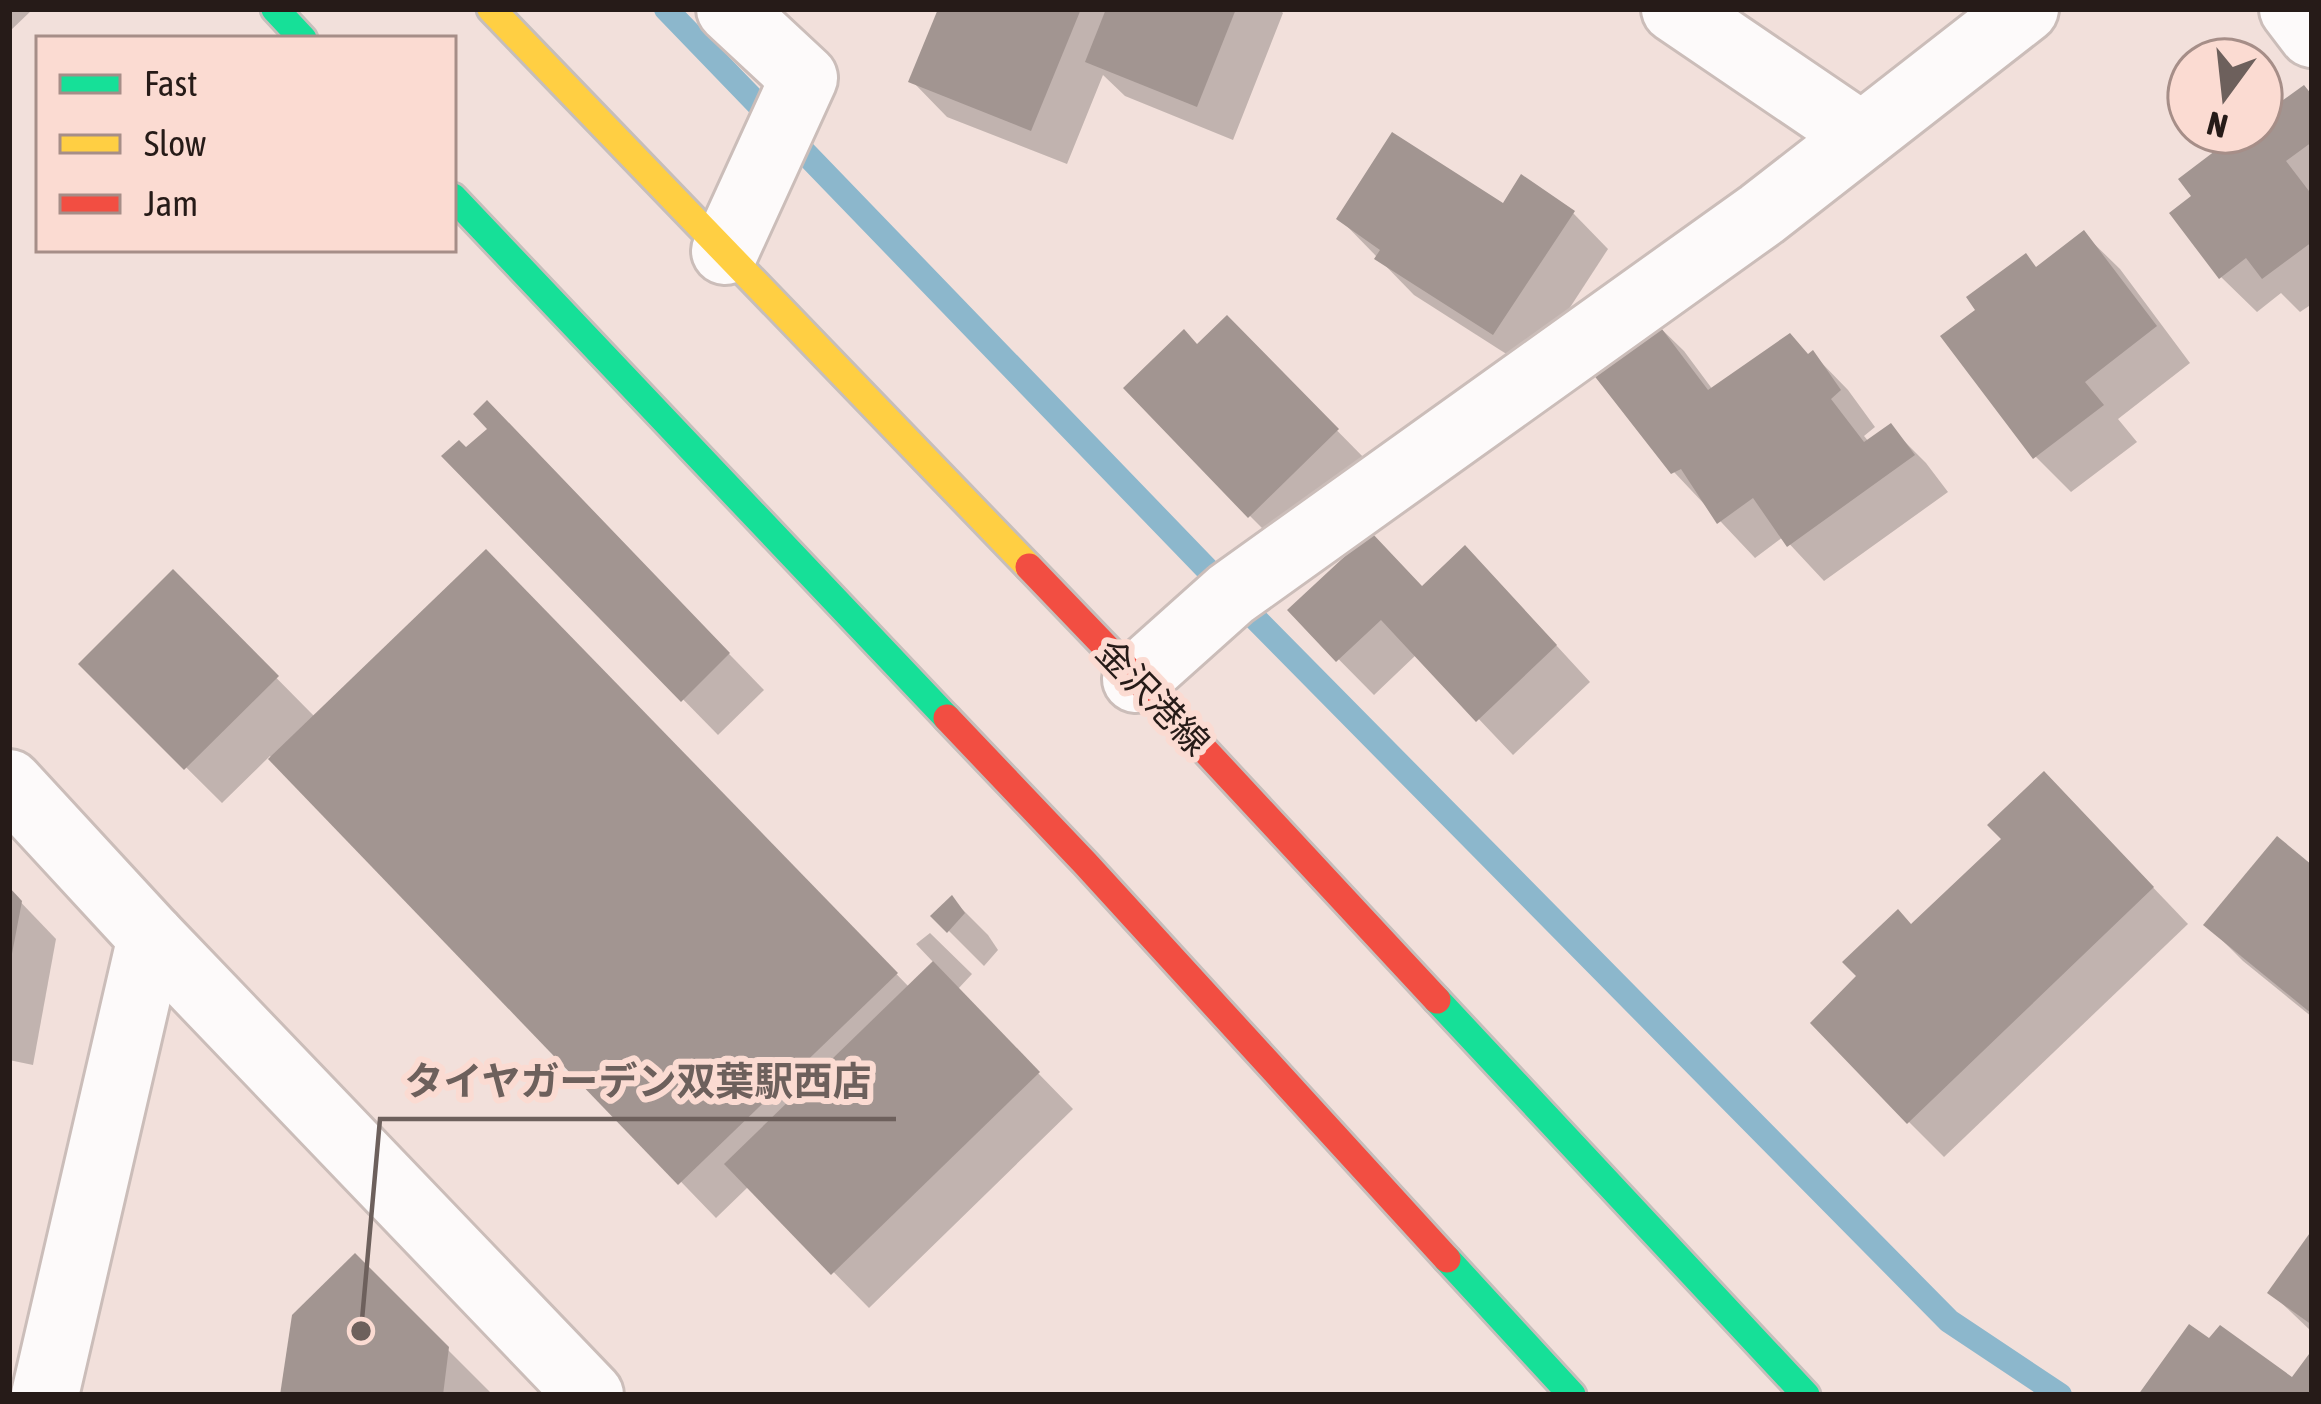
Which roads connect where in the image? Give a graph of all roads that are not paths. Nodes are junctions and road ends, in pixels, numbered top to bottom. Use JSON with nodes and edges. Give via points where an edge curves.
{"nodes":[{"id":1,"x":275,"y":9,"type":"edge"},
{"id":2,"x":491,"y":9,"type":"edge"},
{"id":3,"x":730,"y":9,"type":"edge"},
{"id":4,"x":1675,"y":9,"type":"edge"},
{"id":5,"x":2025,"y":9,"type":"edge"},
{"id":6,"x":2293,"y":9,"type":"edge"},
{"id":7,"x":2312,"y":34,"type":"edge"},
{"id":8,"x":300,"y":36,"type":"edge"},
{"id":9,"x":1862,"y":136,"type":"junction"},
{"id":10,"x":456,"y":200,"type":"edge"},
{"id":11,"x":724,"y":251,"type":"junction"},
{"id":12,"x":1136,"y":679,"type":"junction"},
{"id":13,"x":9,"y":784,"type":"edge"},
{"id":14,"x":151,"y":937,"type":"junction"},
{"id":15,"x":45,"y":1395,"type":"edge"},
{"id":16,"x":590,"y":1395,"type":"edge"},
{"id":17,"x":1572,"y":1395,"type":"edge"},
{"id":18,"x":1806,"y":1395,"type":"edge"}],
"edges":[{"from":1,"to":8,"type":"main road"},
{"from":2,"to":11,"type":"main road","name":"金沢港線"},
{"from":3,"to":11,"type":"street","via":[[804,78]]},
{"from":4,"to":9,"type":"street"},
{"from":5,"to":9,"type":"street"},
{"from":6,"to":7,"type":"street"},
{"from":9,"to":12,"type":"street","via":[[1231,596]]},
{"from":10,"to":17,"type":"main road","via":[[1084,862]]},
{"from":11,"to":12,"type":"main road","name":"金沢港線"},
{"from":12,"to":18,"type":"main road","name":"金沢港線"},
{"from":13,"to":14,"type":"street"},
{"from":14,"to":15,"type":"street"},
{"from":14,"to":16,"type":"street"}]}
